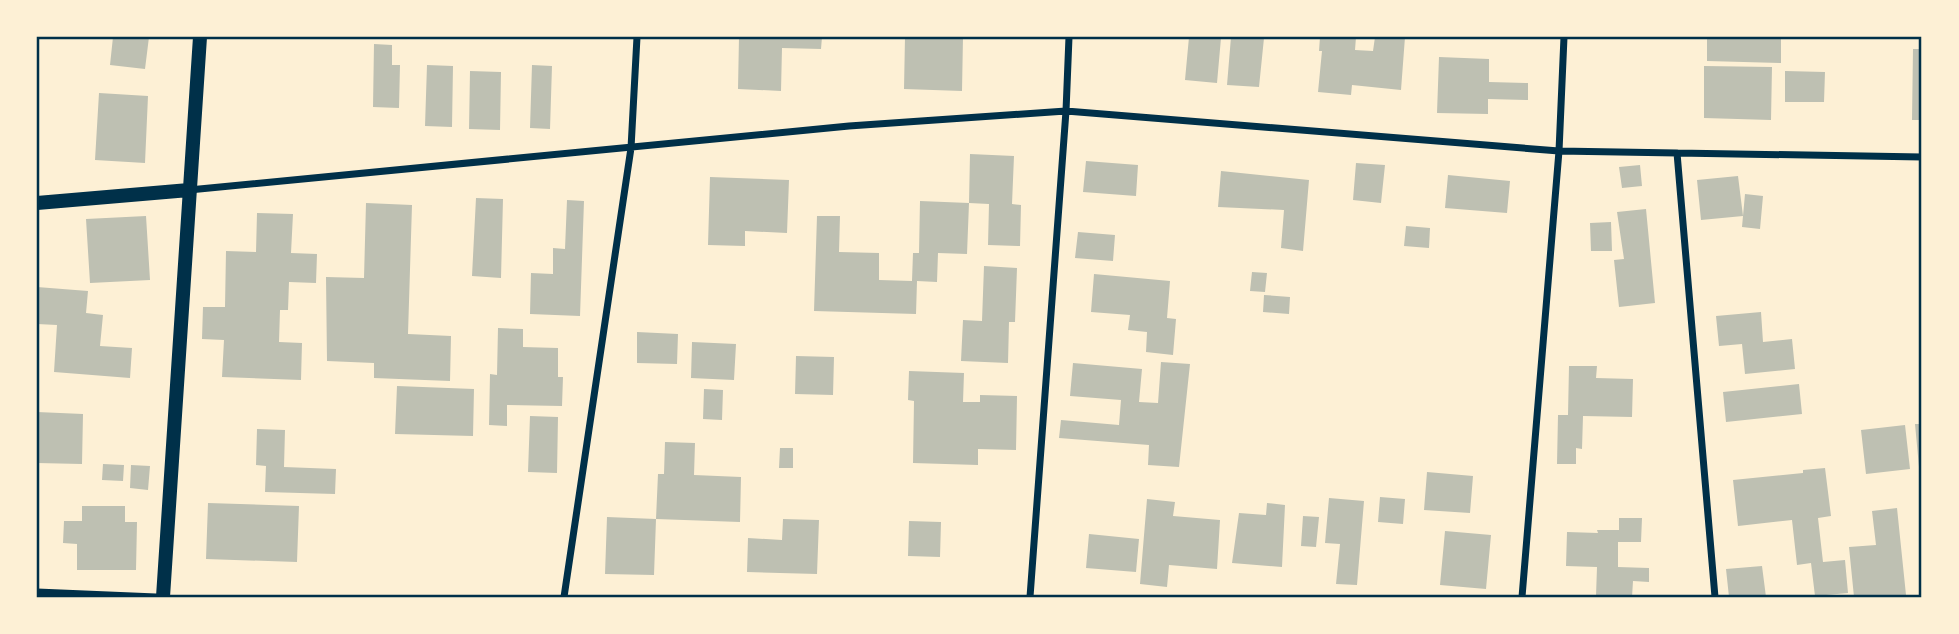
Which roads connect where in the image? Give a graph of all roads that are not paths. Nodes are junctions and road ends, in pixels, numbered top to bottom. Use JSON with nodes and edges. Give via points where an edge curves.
{"nodes":[{"id":1,"x":200,"y":37,"type":"edge"},
{"id":2,"x":637,"y":37,"type":"edge"},
{"id":3,"x":1069,"y":37,"type":"edge"},
{"id":4,"x":1564,"y":37,"type":"edge"},
{"id":5,"x":1066,"y":111,"type":"junction"},
{"id":6,"x":631,"y":148,"type":"junction"},
{"id":7,"x":1559,"y":151,"type":"junction"},
{"id":8,"x":1677,"y":153,"type":"junction"},
{"id":9,"x":1922,"y":157,"type":"edge"},
{"id":10,"x":189,"y":190,"type":"junction"},
{"id":11,"x":37,"y":203,"type":"edge"},
{"id":12,"x":37,"y":592,"type":"edge"},
{"id":13,"x":156,"y":597,"type":"edge"},
{"id":14,"x":163,"y":597,"type":"edge"},
{"id":15,"x":564,"y":597,"type":"edge"},
{"id":16,"x":1030,"y":597,"type":"edge"},
{"id":17,"x":1521,"y":597,"type":"edge"},
{"id":18,"x":1714,"y":597,"type":"edge"}],
"edges":[{"from":1,"to":10,"type":"main road"},
{"from":2,"to":6,"type":"street"},
{"from":3,"to":5,"type":"street"},
{"from":4,"to":7,"type":"street"},
{"from":5,"to":6,"type":"street","via":[[849,125]]},
{"from":5,"to":7,"type":"street"},
{"from":5,"to":16,"type":"street"},
{"from":6,"to":10,"type":"street"},
{"from":6,"to":15,"type":"street"},
{"from":7,"to":8,"type":"street"},
{"from":7,"to":17,"type":"street"},
{"from":8,"to":9,"type":"street"},
{"from":8,"to":18,"type":"street"},
{"from":10,"to":11,"type":"main road"},
{"from":10,"to":14,"type":"main road"},
{"from":12,"to":13,"type":"street"}]}
